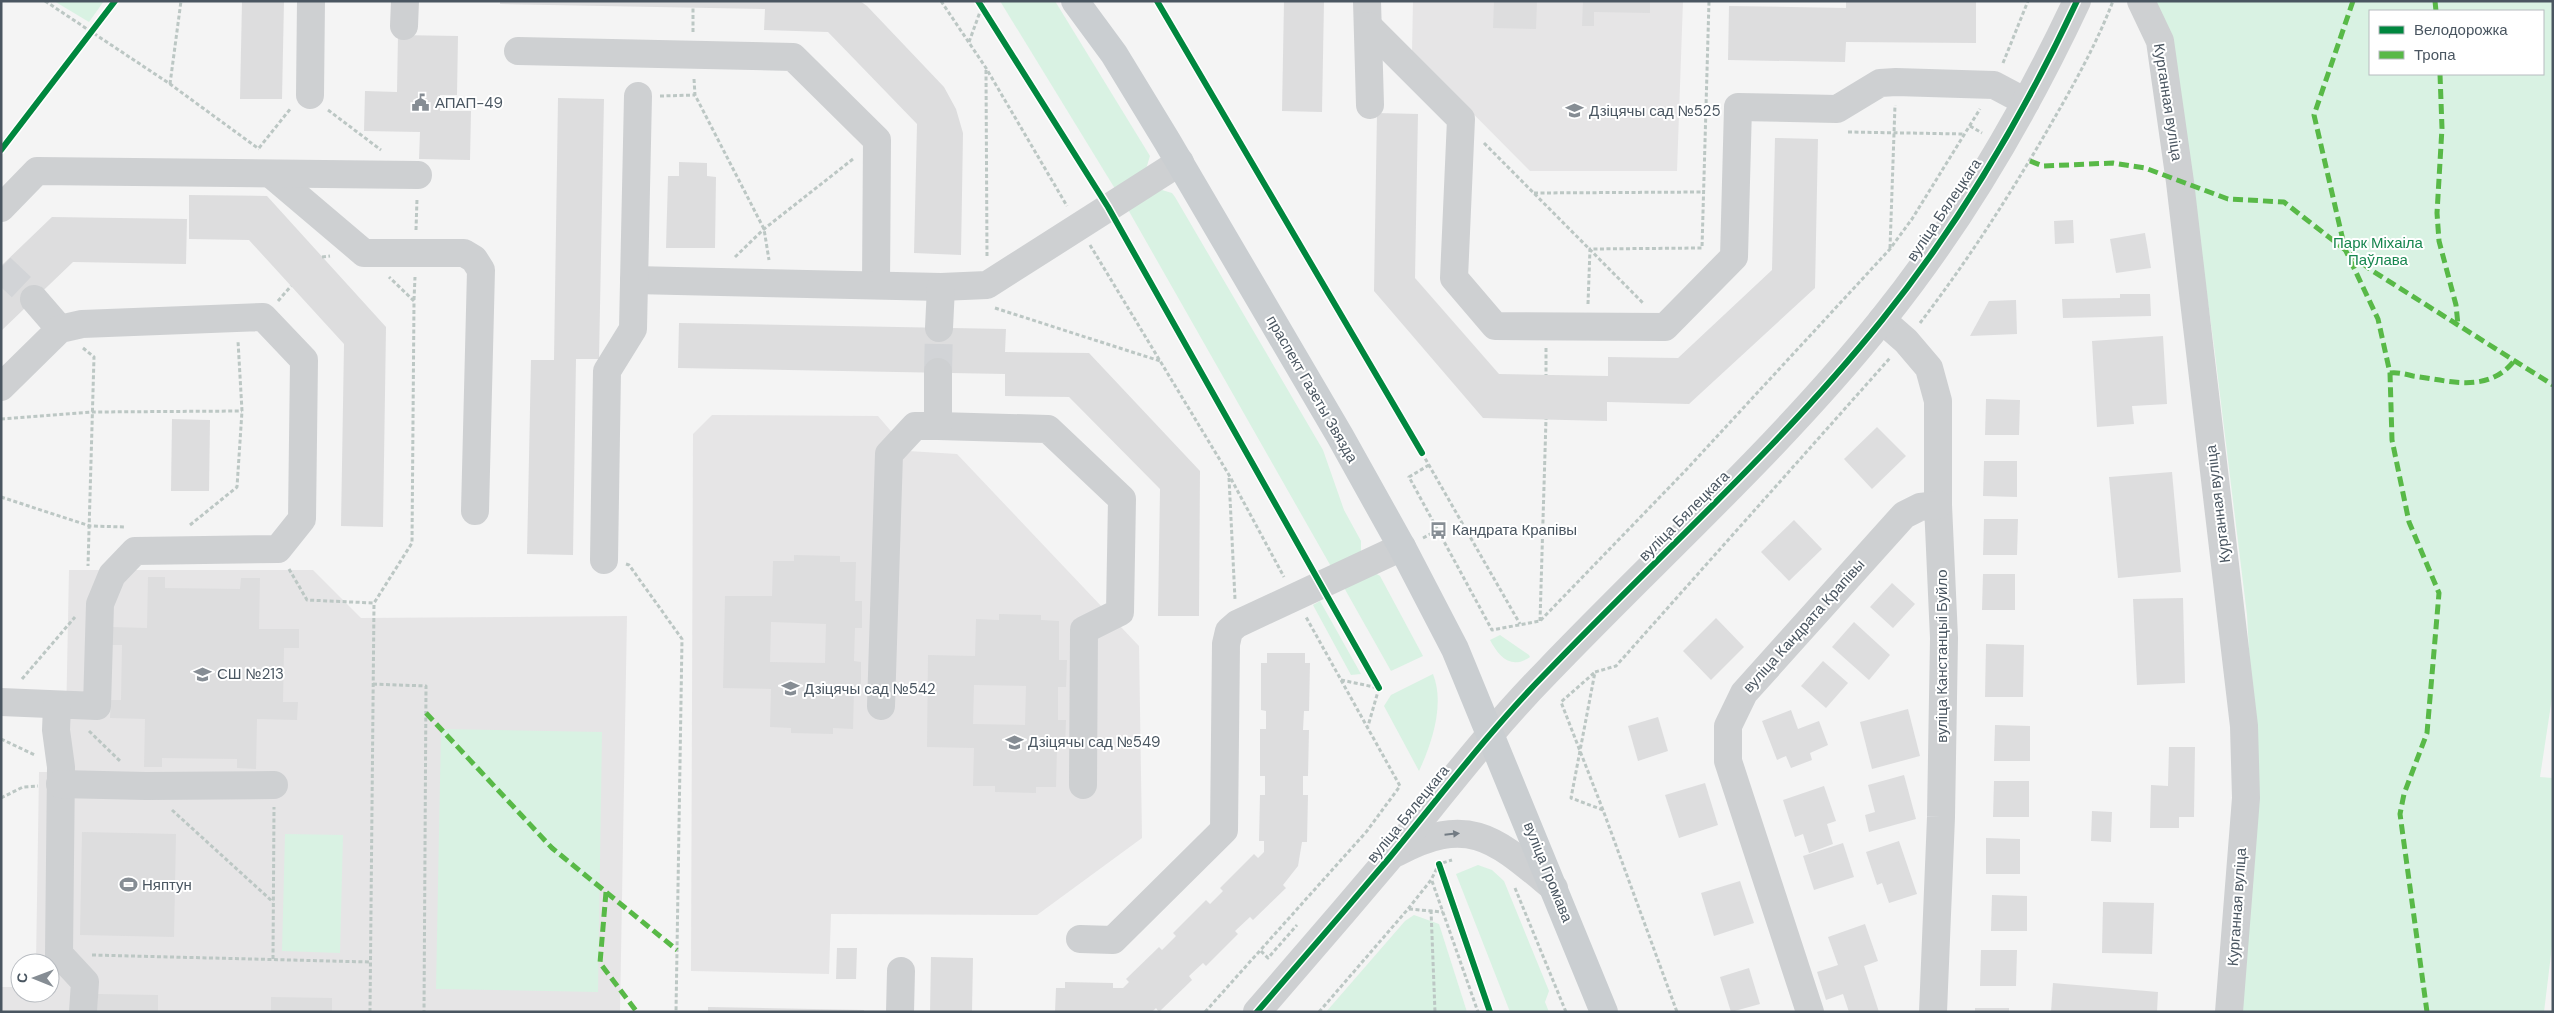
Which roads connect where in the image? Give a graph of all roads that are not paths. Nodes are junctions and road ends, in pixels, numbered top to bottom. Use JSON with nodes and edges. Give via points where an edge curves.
{"nodes":[{"id":1,"x":311,"y":1,"type":"edge"},
{"id":2,"x":1075,"y":1,"type":"edge"},
{"id":3,"x":1087,"y":1,"type":"edge"},
{"id":4,"x":2077,"y":1,"type":"edge"},
{"id":5,"x":2142,"y":1,"type":"edge"},
{"id":6,"x":1368,"y":14,"type":"edge"},
{"id":7,"x":518,"y":51,"type":"dead end"},
{"id":8,"x":1114,"y":54,"type":"junction"},
{"id":9,"x":310,"y":95,"type":"road end"},
{"id":10,"x":638,"y":96,"type":"dead end"},
{"id":11,"x":2026,"y":102,"type":"junction"},
{"id":12,"x":1370,"y":105,"type":"dead end"},
{"id":13,"x":1180,"y":162,"type":"junction"},
{"id":14,"x":272,"y":174,"type":"junction"},
{"id":15,"x":418,"y":174,"type":"dead end"},
{"id":16,"x":1,"y":208,"type":"edge"},
{"id":17,"x":634,"y":280,"type":"junction"},
{"id":18,"x":876,"y":285,"type":"junction"},
{"id":19,"x":941,"y":287,"type":"junction"},
{"id":20,"x":34,"y":299,"type":"tunnel mouth"},
{"id":21,"x":1882,"y":320,"type":"junction"},
{"id":22,"x":939,"y":328,"type":"tunnel mouth"},
{"id":23,"x":60,"y":329,"type":"junction"},
{"id":24,"x":938,"y":372,"type":"tunnel mouth"},
{"id":25,"x":1,"y":387,"type":"edge"},
{"id":26,"x":938,"y":426,"type":"junction"},
{"id":27,"x":1938,"y":505,"type":"junction"},
{"id":28,"x":475,"y":512,"type":"dead end"},
{"id":29,"x":1402,"y":547,"type":"junction"},
{"id":30,"x":604,"y":560,"type":"road end"},
{"id":31,"x":2,"y":702,"type":"edge"},
{"id":32,"x":57,"y":706,"type":"junction"},
{"id":33,"x":881,"y":706,"type":"dead end"},
{"id":34,"x":1491,"y":733,"type":"junction"},
{"id":35,"x":61,"y":775,"type":"junction"},
{"id":36,"x":274,"y":785,"type":"road end"},
{"id":37,"x":1083,"y":785,"type":"dead end"},
{"id":38,"x":1382,"y":847,"type":"junction"},
{"id":39,"x":1554,"y":888,"type":"junction"},
{"id":40,"x":1080,"y":939,"type":"dead end"},
{"id":41,"x":901,"y":971,"type":"dead end"},
{"id":42,"x":83,"y":1012,"type":"edge"},
{"id":43,"x":900,"y":1012,"type":"edge"},
{"id":44,"x":1257,"y":1012,"type":"edge"},
{"id":45,"x":1604,"y":1012,"type":"edge"},
{"id":46,"x":1810,"y":1012,"type":"edge"},
{"id":47,"x":1933,"y":1012,"type":"edge"},
{"id":48,"x":2229,"y":1012,"type":"edge"}],
"edges":[{"from":1,"to":9,"type":"street"},
{"from":2,"to":8,"type":"main road","name":"праспект Газеты Звязда"},
{"from":3,"to":8,"type":"main road","name":"праспект Газеты Звязда"},
{"from":4,"to":11,"type":"street","name":"вуліца Бялецкага"},
{"from":5,"to":48,"type":"street","name":"Курганная вуліца","via":[[2160,41],[2179,172],[2244,726],[2246,798]]},
{"from":6,"to":11,"type":"street","via":[[1461,119],[1454,278],[1495,326],[1665,326],[1734,257],[1738,108],[1837,109],[1880,83],[1896,82],[1994,85]]},
{"from":6,"to":12,"type":"street"},
{"from":7,"to":18,"type":"street","via":[[793,57],[877,140]]},
{"from":8,"to":13,"type":"main road","name":"праспект Газеты Звязда"},
{"from":10,"to":17,"type":"street"},
{"from":11,"to":21,"type":"street","name":"вуліца Бялецкага","via":[[1953,222]]},
{"from":13,"to":19,"type":"street","via":[[1079,226],[990,296]]},
{"from":13,"to":29,"type":"main road","name":"праспект Газеты Звязда"},
{"from":14,"to":15,"type":"street"},
{"from":14,"to":16,"type":"street","via":[[37,171]]},
{"from":14,"to":28,"type":"street","via":[[364,253],[464,253],[474,259],[481,270]]},
{"from":17,"to":18,"type":"street"},
{"from":17,"to":30,"type":"street","via":[[633,329],[607,371]]},
{"from":18,"to":19,"type":"street"},
{"from":19,"to":22,"type":"street"},
{"from":20,"to":23,"type":"street"},
{"from":21,"to":27,"type":"street","name":"вуліца Канстанцыі Буйло","via":[[1929,368],[1938,401]]},
{"from":21,"to":34,"type":"street","name":"вуліца Бялецкага","via":[[1782,436],[1545,673]]},
{"from":23,"to":25,"type":"street"},
{"from":23,"to":32,"type":"street","via":[[82,324],[264,317],[304,360],[302,519],[278,549],[135,551],[112,575],[100,604],[98,706]]},
{"from":24,"to":26,"type":"street"},
{"from":26,"to":33,"type":"street","via":[[914,426],[889,454]]},
{"from":26,"to":37,"type":"street","via":[[1048,429],[1122,499],[1120,612],[1084,630]]},
{"from":27,"to":46,"type":"street","name":"вуліца Кандрата Крапівы","via":[[1920,507],[1904,515],[1744,694],[1728,726],[1728,761]]},
{"from":27,"to":47,"type":"street","name":"вуліца Канстанцыі Буйло","via":[[1944,638]]},
{"from":29,"to":34,"type":"main road","name":"праспект Газеты Звязда","via":[[1455,649]]},
{"from":29,"to":40,"type":"street","via":[[1236,624],[1229,631],[1226,644],[1224,830],[1113,940]]},
{"from":31,"to":32,"type":"street"},
{"from":32,"to":35,"type":"street"},
{"from":34,"to":38,"type":"street","name":"вуліца Бялецкага"},
{"from":34,"to":39,"type":"main road","name":"вуліца Громава"},
{"from":35,"to":36,"type":"street","via":[[146,786]]},
{"from":35,"to":42,"type":"street","via":[[59,954],[84,982]]},
{"from":38,"to":39,"type":"street","one_way":true,"via":[[1454,833],[1477,835],[1504,849]]},
{"from":38,"to":44,"type":"street","name":"вуліца Бялецкага"},
{"from":39,"to":45,"type":"main road","name":"вуліца Громава"},
{"from":41,"to":43,"type":"street"}]}
